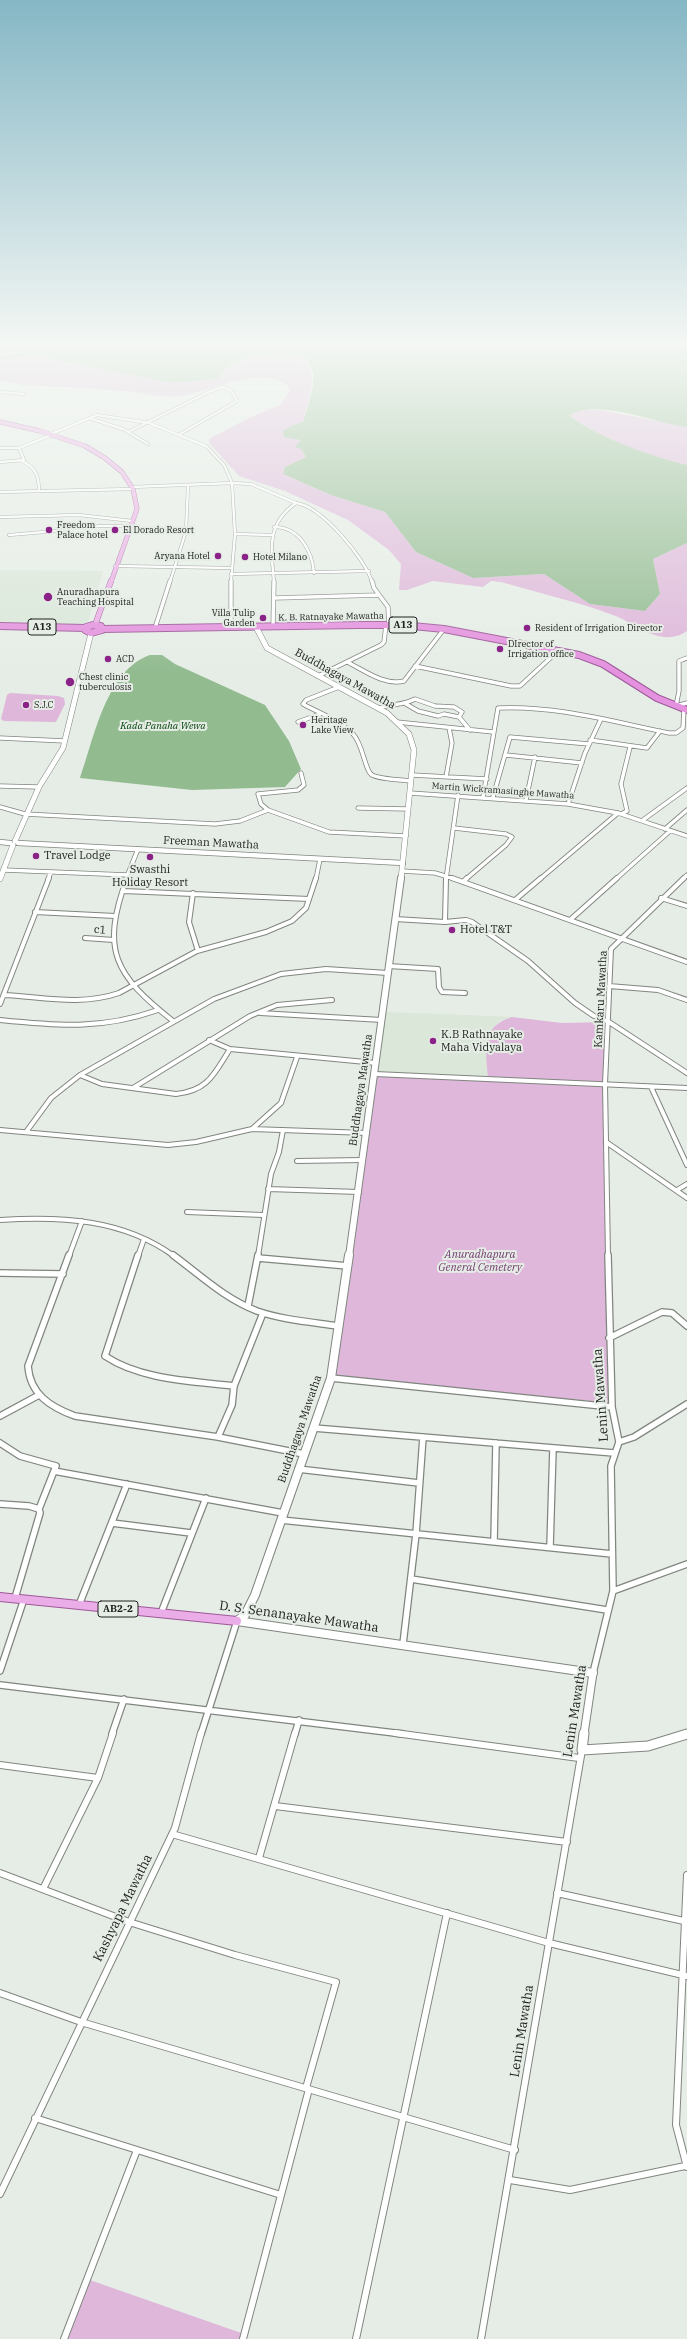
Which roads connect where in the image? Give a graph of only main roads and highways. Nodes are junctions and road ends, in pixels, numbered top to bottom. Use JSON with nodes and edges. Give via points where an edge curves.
{"nodes":[{"id":1,"x":101,"y":455,"type":"edge"},
{"id":2,"x":95,"y":625,"type":"junction"},
{"id":3,"x":0,"y":626,"type":"edge"},
{"id":4,"x":256,"y":627,"type":"junction"},
{"id":5,"x":85,"y":628,"type":"junction"},
{"id":6,"x":102,"y":628,"type":"junction"},
{"id":7,"x":91,"y":633,"type":"junction"},
{"id":8,"x":685,"y":710,"type":"edge"},
{"id":9,"x":0,"y":879,"type":"edge"},
{"id":10,"x":0,"y":1597,"type":"edge"},
{"id":11,"x":237,"y":1621,"type":"junction"},
{"id":12,"x":593,"y":1673,"type":"road end"}],
"edges":[{"from":1,"to":2,"type":"main road","via":[[126,477],[132,488],[137,509]]},
{"from":2,"to":5,"type":"highway"},
{"from":2,"to":6,"type":"highway"},
{"from":3,"to":5,"type":"highway","number":"A13"},
{"from":4,"to":6,"type":"highway","name":"K. B. Ratnayake Mawatha","number":"A13"},
{"from":4,"to":8,"type":"highway","name":"K. B. Ratnayake Mawatha","number":"A13","via":[[388,625],[444,629],[559,650],[595,660],[657,698]]},
{"from":4,"to":11,"type":"main road","name":"Buddhagaya Mawatha","via":[[267,648],[379,708],[397,722],[409,734],[414,750],[402,872],[331,1378],[249,1609]]},
{"from":5,"to":7,"type":"highway"},
{"from":6,"to":7,"type":"highway"},
{"from":7,"to":9,"type":"main road","via":[[63,748],[25,814]]},
{"from":10,"to":11,"type":"main road","name":"D. S. Senanayake Mawatha","number":"AB2-2"},
{"from":11,"to":12,"type":"main road","name":"D. S. Senanayake Mawatha"}]}
